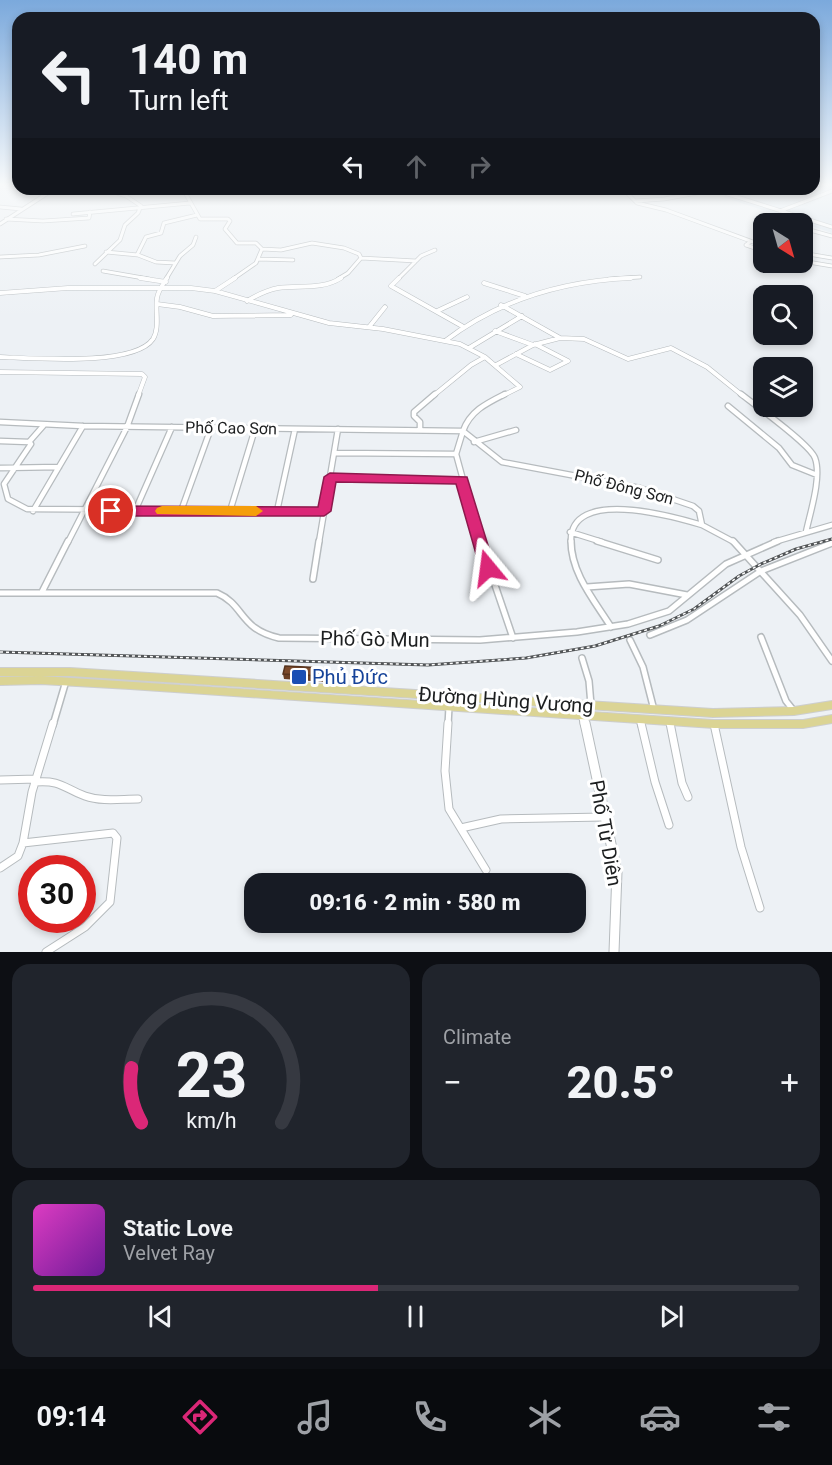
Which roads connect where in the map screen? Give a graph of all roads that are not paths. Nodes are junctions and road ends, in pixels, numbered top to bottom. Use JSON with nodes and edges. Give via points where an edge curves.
{"nodes":[{"id":1,"x":124,"y":229,"type":"edge"},
{"id":2,"x":162,"y":229,"type":"edge"},
{"id":3,"x":225,"y":229,"type":"edge"},
{"id":4,"x":722,"y":229,"type":"edge"},
{"id":5,"x":813,"y":232,"type":"edge"},
{"id":6,"x":196,"y":237,"type":"dead end"},
{"id":7,"x":831,"y":237,"type":"edge"},
{"id":8,"x":751,"y":242,"type":"joint"},
{"id":9,"x":85,"y":246,"type":"dead end"},
{"id":10,"x":753,"y":247,"type":"edge"},
{"id":11,"x":262,"y":249,"type":"junction"},
{"id":12,"x":435,"y":250,"type":"dead end"},
{"id":13,"x":106,"y":252,"type":"junction"},
{"id":14,"x":137,"y":255,"type":"junction"},
{"id":15,"x":813,"y":255,"type":"edge"},
{"id":16,"x":0,"y":257,"type":"edge"},
{"id":17,"x":361,"y":258,"type":"junction"},
{"id":18,"x":832,"y":258,"type":"edge"},
{"id":19,"x":258,"y":259,"type":"junction"},
{"id":20,"x":293,"y":260,"type":"dead end"},
{"id":21,"x":416,"y":261,"type":"junction"},
{"id":22,"x":813,"y":263,"type":"edge"},
{"id":23,"x":95,"y":264,"type":"dead end"},
{"id":24,"x":175,"y":264,"type":"junction"},
{"id":25,"x":832,"y":266,"type":"edge"},
{"id":26,"x":103,"y":272,"type":"dead end"},
{"id":27,"x":640,"y":277,"type":"dead end"},
{"id":28,"x":166,"y":282,"type":"junction"},
{"id":29,"x":484,"y":283,"type":"dead end"},
{"id":30,"x":161,"y":288,"type":"junction"},
{"id":31,"x":215,"y":291,"type":"junction"},
{"id":32,"x":0,"y":292,"type":"edge"},
{"id":33,"x":525,"y":296,"type":"junction"},
{"id":34,"x":467,"y":297,"type":"dead end"},
{"id":35,"x":247,"y":301,"type":"junction"},
{"id":36,"x":157,"y":304,"type":"junction"},
{"id":37,"x":501,"y":305,"type":"junction"},
{"id":38,"x":385,"y":308,"type":"dead end"},
{"id":39,"x":437,"y":311,"type":"junction"},
{"id":40,"x":295,"y":314,"type":"junction"},
{"id":41,"x":522,"y":316,"type":"junction"},
{"id":42,"x":462,"y":326,"type":"junction"},
{"id":43,"x":369,"y":327,"type":"junction"},
{"id":44,"x":495,"y":331,"type":"junction"},
{"id":45,"x":560,"y":338,"type":"junction"},
{"id":46,"x":445,"y":340,"type":"junction"},
{"id":47,"x":534,"y":345,"type":"junction"},
{"id":48,"x":469,"y":348,"type":"junction"},
{"id":49,"x":516,"y":354,"type":"junction"},
{"id":50,"x":0,"y":357,"type":"edge"},
{"id":51,"x":485,"y":357,"type":"junction"},
{"id":52,"x":496,"y":365,"type":"junction"},
{"id":53,"x":0,"y":372,"type":"edge"},
{"id":54,"x":728,"y":406,"type":"dead end"},
{"id":55,"x":0,"y":422,"type":"edge"},
{"id":56,"x":44,"y":425,"type":"junction"},
{"id":57,"x":83,"y":426,"type":"junction"},
{"id":58,"x":126,"y":427,"type":"junction"},
{"id":59,"x":172,"y":427,"type":"junction"},
{"id":60,"x":211,"y":428,"type":"junction"},
{"id":61,"x":255,"y":429,"type":"junction"},
{"id":62,"x":295,"y":429,"type":"junction"},
{"id":63,"x":338,"y":429,"type":"junction"},
{"id":64,"x":420,"y":430,"type":"junction"},
{"id":65,"x":516,"y":430,"type":"dead end"},
{"id":66,"x":463,"y":431,"type":"junction"},
{"id":67,"x":0,"y":441,"type":"edge"},
{"id":68,"x":29,"y":442,"type":"junction"},
{"id":69,"x":474,"y":442,"type":"junction"},
{"id":70,"x":334,"y":453,"type":"junction"},
{"id":71,"x":456,"y":454,"type":"junction"},
{"id":72,"x":15,"y":467,"type":"junction"},
{"id":73,"x":59,"y":467,"type":"junction"},
{"id":74,"x":0,"y":468,"type":"edge"},
{"id":75,"x":817,"y":475,"type":"junction"},
{"id":76,"x":330,"y":477,"type":"junction"},
{"id":77,"x":462,"y":480,"type":"junction"},
{"id":78,"x":33,"y":511,"type":"junction"},
{"id":79,"x":85,"y":511,"type":"junction"},
{"id":80,"x":135,"y":511,"type":"junction"},
{"id":81,"x":181,"y":511,"type":"junction"},
{"id":82,"x":230,"y":511,"type":"junction"},
{"id":83,"x":277,"y":511,"type":"junction"},
{"id":84,"x":324,"y":511,"type":"junction"},
{"id":85,"x":702,"y":525,"type":"junction"},
{"id":86,"x":832,"y":525,"type":"edge"},
{"id":87,"x":806,"y":531,"type":"junction"},
{"id":88,"x":570,"y":532,"type":"junction"},
{"id":89,"x":832,"y":543,"type":"edge"},
{"id":90,"x":746,"y":555,"type":"junction"},
{"id":91,"x":658,"y":560,"type":"dead end"},
{"id":92,"x":762,"y":571,"type":"junction"},
{"id":93,"x":313,"y":579,"type":"dead end"},
{"id":94,"x":586,"y":587,"type":"junction"},
{"id":95,"x":42,"y":592,"type":"junction"},
{"id":96,"x":0,"y":593,"type":"edge"},
{"id":97,"x":687,"y":595,"type":"junction"},
{"id":98,"x":611,"y":627,"type":"junction"},
{"id":99,"x":650,"y":635,"type":"dead end"},
{"id":100,"x":761,"y":637,"type":"dead end"},
{"id":101,"x":513,"y":638,"type":"junction"},
{"id":102,"x":630,"y":640,"type":"dead end"},
{"id":103,"x":582,"y":658,"type":"dead end"},
{"id":104,"x":832,"y":662,"type":"edge"},
{"id":105,"x":0,"y":672,"type":"edge"},
{"id":106,"x":0,"y":681,"type":"edge"},
{"id":107,"x":66,"y":681,"type":"junction"},
{"id":108,"x":832,"y":705,"type":"edge"},
{"id":109,"x":591,"y":706,"type":"junction"},
{"id":110,"x":449,"y":707,"type":"junction"},
{"id":111,"x":654,"y":710,"type":"junction"},
{"id":112,"x":794,"y":711,"type":"junction"},
{"id":113,"x":583,"y":716,"type":"junction"},
{"id":114,"x":640,"y":719,"type":"junction"},
{"id":115,"x":832,"y":719,"type":"edge"},
{"id":116,"x":670,"y":721,"type":"junction"},
{"id":117,"x":714,"y":724,"type":"junction"},
{"id":118,"x":0,"y":780,"type":"edge"},
{"id":119,"x":36,"y":781,"type":"junction"},
{"id":120,"x":688,"y":797,"type":"dead end"},
{"id":121,"x":138,"y":799,"type":"dead end"},
{"id":122,"x":604,"y":817,"type":"junction"},
{"id":123,"x":669,"y":825,"type":"dead end"},
{"id":124,"x":461,"y":828,"type":"junction"},
{"id":125,"x":23,"y":843,"type":"junction"},
{"id":126,"x":0,"y":868,"type":"edge"},
{"id":127,"x":486,"y":870,"type":"dead end"},
{"id":128,"x":760,"y":908,"type":"dead end"},
{"id":129,"x":46,"y":952,"type":"edge"},
{"id":130,"x":614,"y":952,"type":"edge"}],
"edges":[{"from":1,"to":13,"type":"street","via":[[120,240]]},
{"from":2,"to":14,"type":"street","via":[[160,234],[148,236]]},
{"from":3,"to":11,"type":"street","via":[[237,243],[256,243]]},
{"from":4,"to":8,"type":"street"},
{"from":5,"to":7,"type":"street"},
{"from":6,"to":24,"type":"street","via":[[194,245]]},
{"from":8,"to":10,"type":"street","via":[[746,245]]},
{"from":9,"to":16,"type":"street","via":[[39,255]]},
{"from":11,"to":17,"type":"street","via":[[280,250],[312,243],[350,250]]},
{"from":11,"to":19,"type":"street"},
{"from":12,"to":21,"type":"street"},
{"from":13,"to":14,"type":"street"},
{"from":13,"to":23,"type":"street"},
{"from":14,"to":24,"type":"street"},
{"from":15,"to":18,"type":"street"},
{"from":17,"to":21,"type":"street"},
{"from":17,"to":35,"type":"street","via":[[337,282],[263,290]]},
{"from":19,"to":20,"type":"street"},
{"from":19,"to":31,"type":"street"},
{"from":21,"to":39,"type":"street","via":[[392,287]]},
{"from":22,"to":25,"type":"street"},
{"from":24,"to":28,"type":"street"},
{"from":26,"to":28,"type":"street"},
{"from":27,"to":33,"type":"street","via":[[565,285]]},
{"from":28,"to":30,"type":"street"},
{"from":29,"to":33,"type":"street"},
{"from":30,"to":31,"type":"street"},
{"from":30,"to":32,"type":"street"},
{"from":30,"to":36,"type":"street"},
{"from":31,"to":35,"type":"street"},
{"from":33,"to":37,"type":"street"},
{"from":34,"to":39,"type":"street"},
{"from":35,"to":40,"type":"street"},
{"from":36,"to":40,"type":"street","via":[[213,316]]},
{"from":36,"to":50,"type":"street","via":[[153,339],[135,352],[84,358]]},
{"from":37,"to":41,"type":"street"},
{"from":37,"to":42,"type":"street"},
{"from":38,"to":43,"type":"street"},
{"from":39,"to":42,"type":"street"},
{"from":40,"to":43,"type":"street"},
{"from":41,"to":44,"type":"street"},
{"from":41,"to":45,"type":"street"},
{"from":42,"to":46,"type":"street"},
{"from":43,"to":46,"type":"street"},
{"from":44,"to":47,"type":"street"},
{"from":44,"to":48,"type":"street"},
{"from":45,"to":47,"type":"street"},
{"from":45,"to":75,"type":"street","via":[[584,339],[628,359],[671,348],[687,355],[806,447],[817,461]]},
{"from":46,"to":48,"type":"street"},
{"from":47,"to":49,"type":"street"},
{"from":47,"to":49,"type":"street","via":[[568,361],[550,370]]},
{"from":48,"to":51,"type":"street"},
{"from":49,"to":52,"type":"street"},
{"from":51,"to":52,"type":"street"},
{"from":51,"to":64,"type":"street","via":[[414,412]]},
{"from":52,"to":66,"type":"street","via":[[520,387],[480,407]]},
{"from":53,"to":58,"type":"street","via":[[142,374],[146,377]]},
{"from":54,"to":75,"type":"street","via":[[779,448],[792,465]]},
{"from":55,"to":56,"type":"street","name":"Phố Cao Sơn"},
{"from":56,"to":57,"type":"street","name":"Phố Cao Sơn"},
{"from":56,"to":68,"type":"street"},
{"from":57,"to":58,"type":"street","name":"Phố Cao Sơn"},
{"from":57,"to":73,"type":"street"},
{"from":58,"to":59,"type":"street","name":"Phố Cao Sơn"},
{"from":58,"to":79,"type":"street"},
{"from":59,"to":60,"type":"street","name":"Phố Cao Sơn"},
{"from":59,"to":80,"type":"street"},
{"from":60,"to":61,"type":"street","name":"Phố Cao Sơn"},
{"from":60,"to":81,"type":"street"},
{"from":61,"to":62,"type":"street","name":"Phố Cao Sơn"},
{"from":61,"to":82,"type":"street"},
{"from":62,"to":63,"type":"street","name":"Phố Cao Sơn"},
{"from":62,"to":83,"type":"street"},
{"from":63,"to":64,"type":"street","name":"Phố Cao Sơn"},
{"from":63,"to":70,"type":"street"},
{"from":64,"to":66,"type":"street","name":"Phố Cao Sơn"},
{"from":65,"to":69,"type":"street"},
{"from":66,"to":69,"type":"street","name":"Phố Đông Sơn"},
{"from":66,"to":71,"type":"street"},
{"from":67,"to":68,"type":"street"},
{"from":68,"to":72,"type":"street"},
{"from":69,"to":85,"type":"street","name":"Phố Đông Sơn","via":[[510,464],[640,488],[681,501],[699,511]]},
{"from":70,"to":71,"type":"street"},
{"from":70,"to":76,"type":"street"},
{"from":71,"to":77,"type":"street"},
{"from":72,"to":73,"type":"street"},
{"from":72,"to":74,"type":"street"},
{"from":72,"to":78,"type":"street","via":[[3,492],[15,505]]},
{"from":73,"to":78,"type":"street"},
{"from":75,"to":87,"type":"street"},
{"from":76,"to":77,"type":"street"},
{"from":76,"to":84,"type":"street"},
{"from":77,"to":101,"type":"street"},
{"from":78,"to":79,"type":"street"},
{"from":79,"to":80,"type":"street"},
{"from":79,"to":95,"type":"street"},
{"from":80,"to":81,"type":"street"},
{"from":81,"to":82,"type":"street"},
{"from":82,"to":83,"type":"street"},
{"from":83,"to":84,"type":"street"},
{"from":84,"to":93,"type":"street"},
{"from":85,"to":88,"type":"street","via":[[650,511],[616,509],[592,512],[578,520]]},
{"from":85,"to":90,"type":"street","name":"Phố Đông Sơn","via":[[732,540]]},
{"from":86,"to":87,"type":"street","name":"Phố Gò Mun"},
{"from":87,"to":90,"type":"street","name":"Phố Gò Mun"},
{"from":88,"to":91,"type":"street"},
{"from":88,"to":94,"type":"street","via":[[570,551]]},
{"from":89,"to":92,"type":"street"},
{"from":90,"to":92,"type":"street","name":"Phố Đông Sơn"},
{"from":90,"to":97,"type":"street","name":"Phố Gò Mun","via":[[716,570]]},
{"from":92,"to":99,"type":"street","via":[[687,620]]},
{"from":92,"to":104,"type":"street","name":"Phố Đông Sơn","via":[[800,615]]},
{"from":94,"to":97,"type":"street","via":[[629,584]]},
{"from":94,"to":98,"type":"street"},
{"from":95,"to":96,"type":"street","name":"Phố Gò Mun"},
{"from":95,"to":101,"type":"street","name":"Phố Gò Mun","via":[[217,593],[225,596],[252,630],[272,637]]},
{"from":97,"to":98,"type":"street","name":"Phố Gò Mun","via":[[656,617]]},
{"from":98,"to":101,"type":"street","name":"Phố Gò Mun"},
{"from":100,"to":112,"type":"street","via":[[786,701]]},
{"from":102,"to":111,"type":"street","via":[[643,667]]},
{"from":103,"to":109,"type":"street"},
{"from":105,"to":109,"type":"highway","name":"Đường Hùng Vương","via":[[70,672]]},
{"from":106,"to":107,"type":"highway","name":"Đường Hùng Vương"},
{"from":107,"to":110,"type":"highway","name":"Đường Hùng Vương"},
{"from":107,"to":119,"type":"street"},
{"from":108,"to":112,"type":"highway","name":"Đường Hùng Vương"},
{"from":109,"to":111,"type":"highway","name":"Đường Hùng Vương"},
{"from":110,"to":113,"type":"highway","name":"Đường Hùng Vương"},
{"from":110,"to":124,"type":"street","via":[[444,773],[449,809]]},
{"from":111,"to":112,"type":"highway","name":"Đường Hùng Vương"},
{"from":113,"to":114,"type":"highway","name":"Đường Hùng Vương"},
{"from":113,"to":122,"type":"street","name":"Phố Từ Diên"},
{"from":114,"to":116,"type":"highway","name":"Đường Hùng Vương"},
{"from":114,"to":123,"type":"street"},
{"from":115,"to":117,"type":"highway","name":"Đường Hùng Vương","via":[[793,724]]},
{"from":116,"to":117,"type":"highway","name":"Đường Hùng Vương"},
{"from":116,"to":120,"type":"street"},
{"from":117,"to":128,"type":"street","via":[[741,847]]},
{"from":118,"to":119,"type":"street"},
{"from":119,"to":121,"type":"street","via":[[60,781],[95,798]]},
{"from":119,"to":125,"type":"street"},
{"from":122,"to":124,"type":"street","via":[[501,819]]},
{"from":122,"to":130,"type":"street","name":"Phố Từ Diên","via":[[617,872]]},
{"from":124,"to":127,"type":"street"},
{"from":125,"to":126,"type":"street","via":[[18,856]]},
{"from":125,"to":129,"type":"street","via":[[113,833],[117,838],[111,902],[85,927]]}]}
